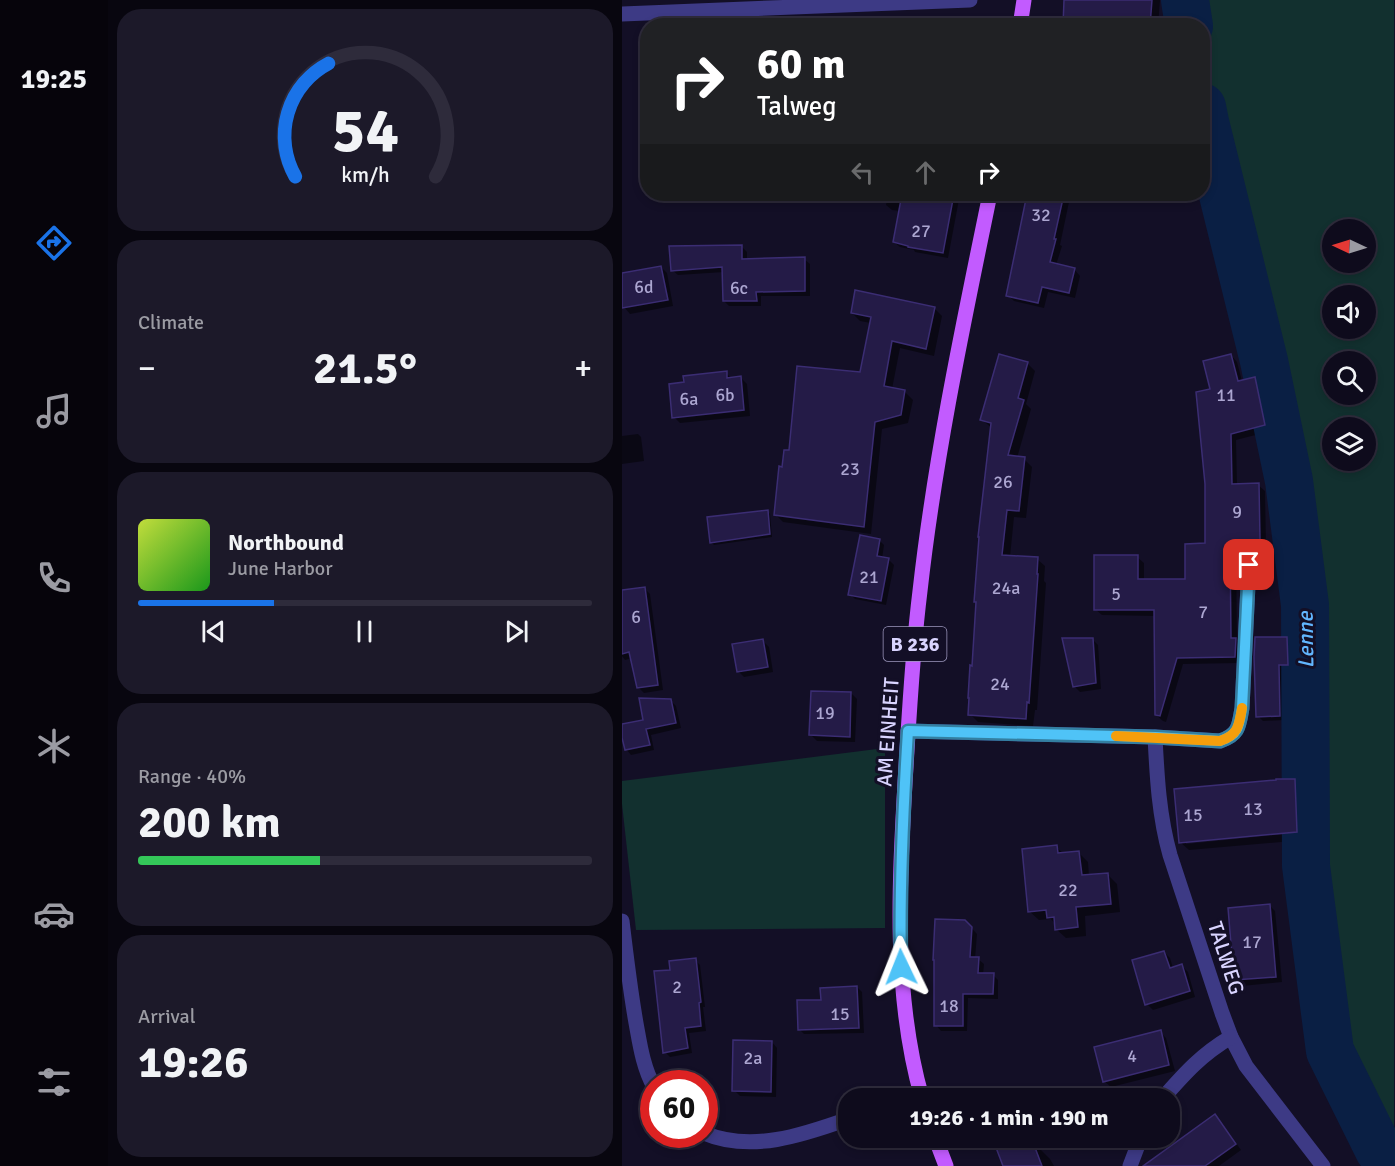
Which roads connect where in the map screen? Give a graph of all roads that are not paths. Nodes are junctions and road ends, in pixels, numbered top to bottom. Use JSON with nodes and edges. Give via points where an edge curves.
{"nodes":[{"id":1,"x":970,"y":0,"type":"edge"},
{"id":2,"x":1024,"y":0,"type":"edge"},
{"id":3,"x":622,"y":14,"type":"edge"},
{"id":4,"x":1021,"y":18,"type":"edge"},
{"id":5,"x":989,"y":201,"type":"edge"},
{"id":6,"x":1249,"y":565,"type":"dead end"},
{"id":7,"x":908,"y":731,"type":"junction"},
{"id":8,"x":1155,"y":737,"type":"junction"},
{"id":9,"x":622,"y":921,"type":"edge"},
{"id":10,"x":1231,"y":1037,"type":"junction"},
{"id":11,"x":646,"y":1070,"type":"edge"},
{"id":12,"x":917,"y":1088,"type":"edge"},
{"id":13,"x":1172,"y":1088,"type":"edge"},
{"id":14,"x":838,"y":1122,"type":"edge"},
{"id":15,"x":718,"y":1139,"type":"edge"},
{"id":16,"x":939,"y":1148,"type":"edge"},
{"id":17,"x":1137,"y":1148,"type":"edge"},
{"id":18,"x":946,"y":1166,"type":"edge"},
{"id":19,"x":1130,"y":1166,"type":"edge"},
{"id":20,"x":1323,"y":1166,"type":"edge"}],
"edges":[{"from":1,"to":3,"type":"street"},
{"from":2,"to":4,"type":"main road"},
{"from":5,"to":7,"type":"main road","name":"AM EINHEIT","number":"B 236","via":[[929,520]]},
{"from":6,"to":8,"type":"street","via":[[1238,728],[1220,741]]},
{"from":7,"to":8,"type":"street"},
{"from":7,"to":12,"type":"main road","name":"AM EINHEIT","number":"B 236","via":[[900,920],[905,1022]]},
{"from":8,"to":10,"type":"street","name":"TALWEG","via":[[1164,832]]},
{"from":9,"to":11,"type":"street","via":[[638,1039]]},
{"from":10,"to":13,"type":"street","via":[[1212,1048]]},
{"from":10,"to":20,"type":"street","name":"TALWEG","via":[[1246,1066]]},
{"from":14,"to":15,"type":"street","via":[[768,1141]]},
{"from":16,"to":18,"type":"main road"},
{"from":17,"to":19,"type":"street"}]}
